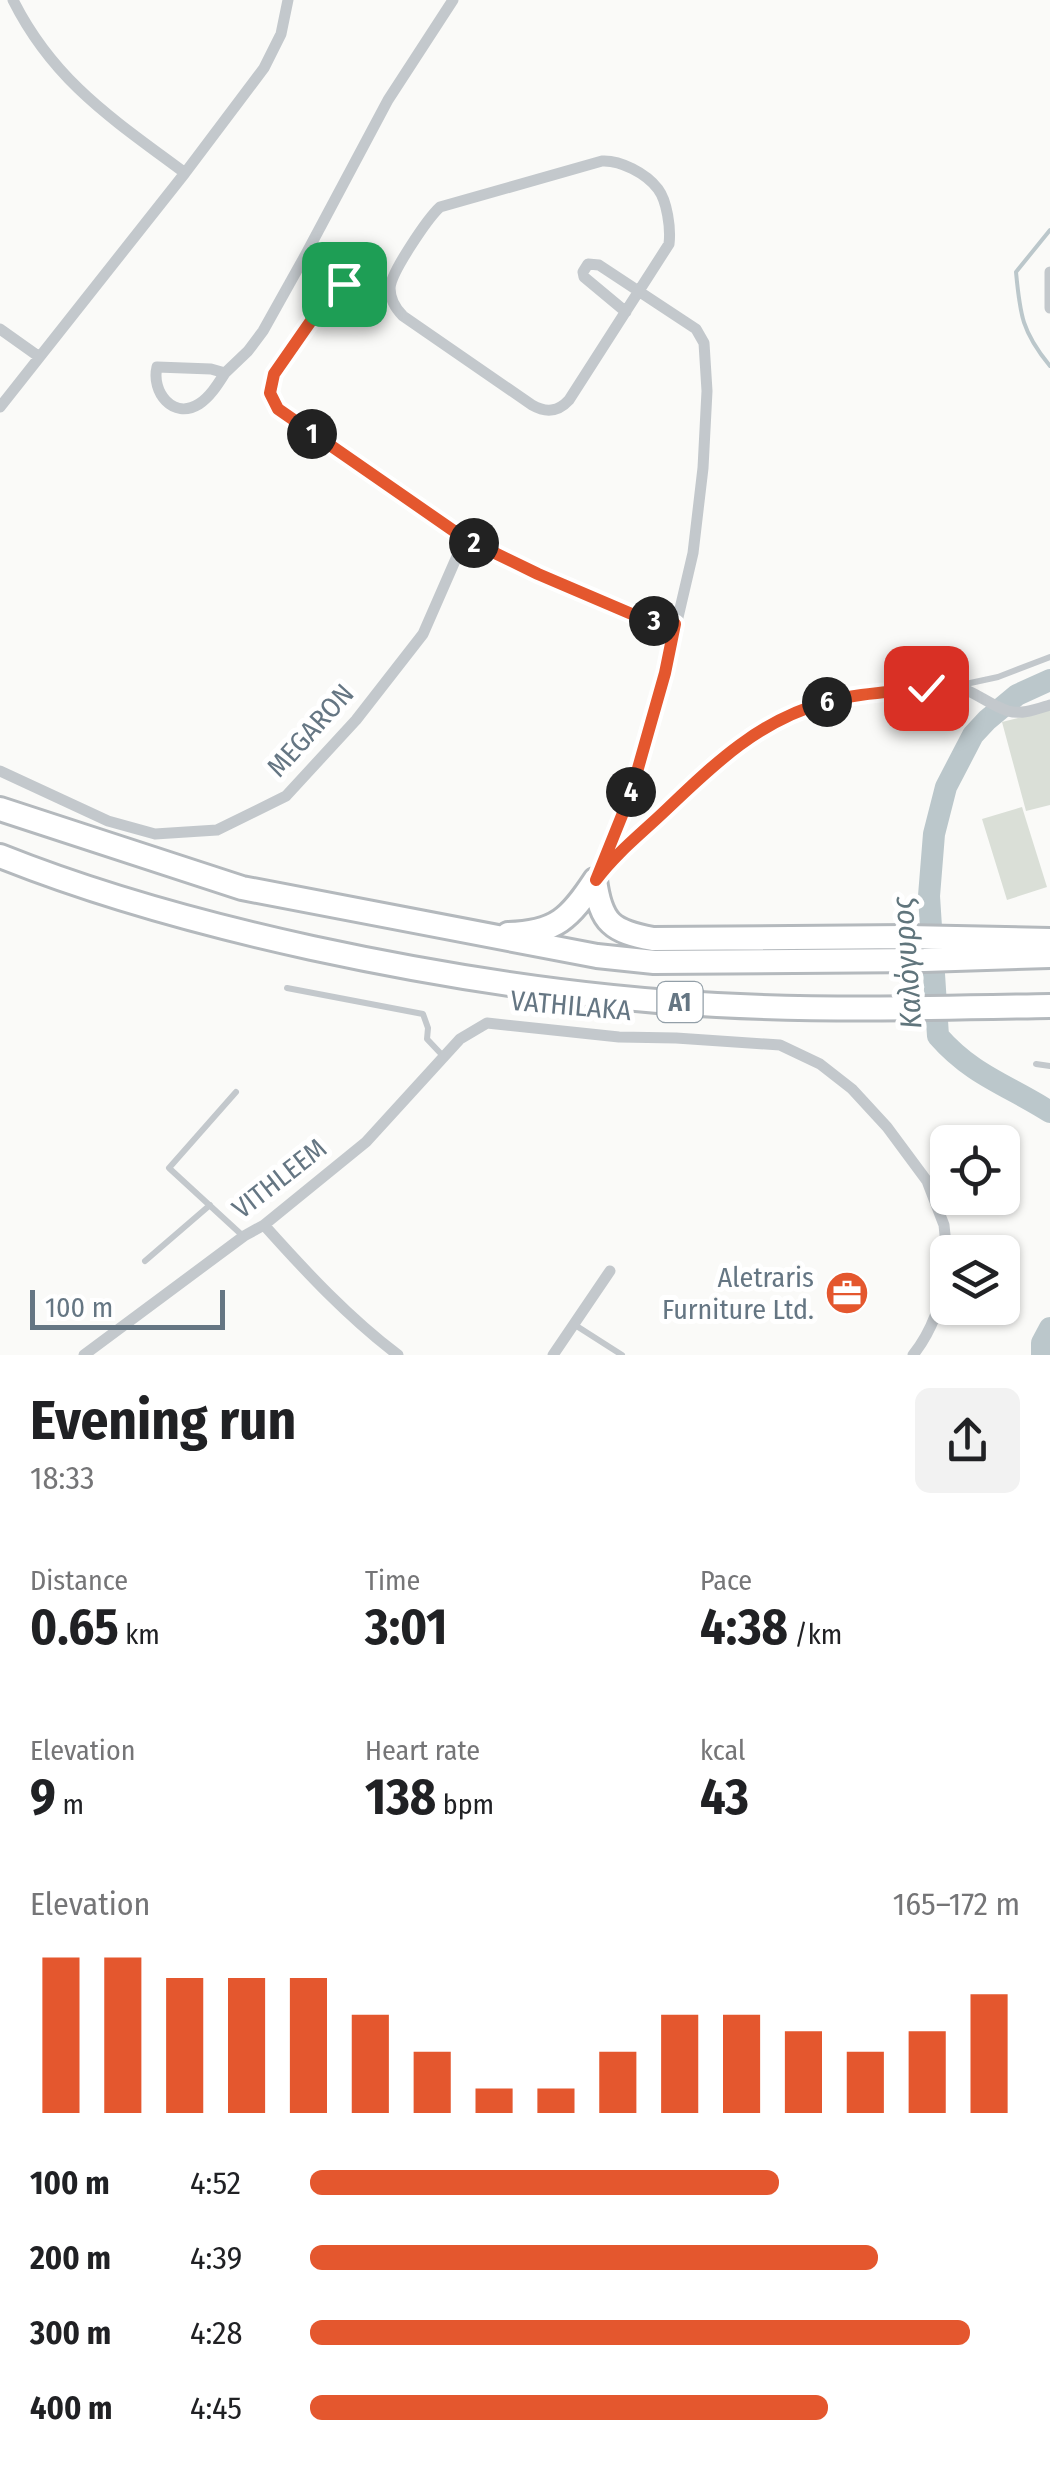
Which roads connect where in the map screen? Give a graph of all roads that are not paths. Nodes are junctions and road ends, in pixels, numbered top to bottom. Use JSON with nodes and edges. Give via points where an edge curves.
{"nodes":[{"id":1,"x":13,"y":0,"type":"edge"},
{"id":2,"x":288,"y":0,"type":"edge"},
{"id":3,"x":453,"y":0,"type":"edge"},
{"id":4,"x":185,"y":173,"type":"junction"},
{"id":5,"x":306,"y":254,"type":"junction"},
{"id":6,"x":318,"y":263,"type":"junction"},
{"id":7,"x":1050,"y":272,"type":"edge"},
{"id":8,"x":320,"y":284,"type":"junction"},
{"id":9,"x":341,"y":286,"type":"junction"},
{"id":10,"x":640,"y":291,"type":"junction"},
{"id":11,"x":1050,"y":308,"type":"edge"},
{"id":12,"x":626,"y":312,"type":"junction"},
{"id":13,"x":313,"y":318,"type":"junction"},
{"id":14,"x":0,"y":329,"type":"edge"},
{"id":15,"x":38,"y":356,"type":"junction"},
{"id":16,"x":225,"y":373,"type":"junction"},
{"id":17,"x":0,"y":407,"type":"edge"},
{"id":18,"x":464,"y":538,"type":"junction"},
{"id":19,"x":675,"y":624,"type":"junction"},
{"id":20,"x":1050,"y":657,"type":"edge"},
{"id":21,"x":954,"y":686,"type":"junction"},
{"id":22,"x":1050,"y":705,"type":"edge"},
{"id":23,"x":0,"y":771,"type":"edge"},
{"id":24,"x":0,"y":801,"type":"edge"},
{"id":25,"x":0,"y":809,"type":"edge"},
{"id":26,"x":42,"y":823,"type":"junction"},
{"id":27,"x":0,"y":856,"type":"edge"},
{"id":28,"x":596,"y":880,"type":"junction"},
{"id":29,"x":480,"y":935,"type":"junction"},
{"id":30,"x":1050,"y":940,"type":"edge"},
{"id":31,"x":1040,"y":957,"type":"edge"},
{"id":32,"x":287,"y":988,"type":"dead end"},
{"id":33,"x":1040,"y":1013,"type":"edge"},
{"id":34,"x":486,"y":1022,"type":"joint"},
{"id":35,"x":445,"y":1058,"type":"junction"},
{"id":36,"x":1036,"y":1064,"type":"dead end"},
{"id":37,"x":1050,"y":1066,"type":"edge"},
{"id":38,"x":236,"y":1092,"type":"dead end"},
{"id":39,"x":210,"y":1205,"type":"junction"},
{"id":40,"x":264,"y":1225,"type":"junction"},
{"id":41,"x":945,"y":1235,"type":"edge"},
{"id":42,"x":244,"y":1236,"type":"junction"},
{"id":43,"x":145,"y":1261,"type":"dead end"},
{"id":44,"x":610,"y":1271,"type":"dead end"},
{"id":45,"x":574,"y":1325,"type":"junction"},
{"id":46,"x":932,"y":1325,"type":"edge"},
{"id":47,"x":84,"y":1355,"type":"edge"},
{"id":48,"x":398,"y":1355,"type":"edge"},
{"id":49,"x":553,"y":1355,"type":"edge"},
{"id":50,"x":622,"y":1355,"type":"edge"},
{"id":51,"x":913,"y":1355,"type":"edge"}],
"edges":[{"from":1,"to":4,"type":"street","via":[[67,79]]},
{"from":2,"to":4,"type":"street","via":[[271,58]]},
{"from":3,"to":5,"type":"street","via":[[388,100]]},
{"from":4,"to":15,"type":"street"},
{"from":5,"to":6,"type":"street"},
{"from":5,"to":16,"type":"street","via":[[263,331]]},
{"from":6,"to":8,"type":"street"},
{"from":6,"to":9,"type":"street","via":[[342,260],[348,274]]},
{"from":7,"to":11,"type":"street"},
{"from":8,"to":9,"type":"street"},
{"from":8,"to":13,"type":"street"},
{"from":9,"to":13,"type":"street"},
{"from":10,"to":12,"type":"street"},
{"from":10,"to":12,"type":"street","via":[[597,264],[586,266],[586,279]]},
{"from":10,"to":12,"type":"street","via":[[669,244],[663,200],[650,182],[608,160],[440,207],[390,286],[403,316],[544,411],[570,400]]},
{"from":10,"to":19,"type":"street","via":[[696,329],[706,352],[699,512]]},
{"from":13,"to":18,"type":"street","via":[[272,378],[274,404]]},
{"from":14,"to":15,"type":"street"},
{"from":15,"to":17,"type":"street"},
{"from":16,"to":16,"type":"street","via":[[157,368],[156,386],[166,402],[194,407]]},
{"from":18,"to":19,"type":"street","via":[[641,618]]},
{"from":18,"to":23,"type":"street","name":"MEGARON","via":[[423,634],[286,796],[217,830],[155,834],[108,821]]},
{"from":19,"to":28,"type":"street","via":[[631,793]]},
{"from":20,"to":21,"type":"lane"},
{"from":21,"to":22,"type":"street","via":[[1003,709]]},
{"from":21,"to":28,"type":"street","via":[[840,699],[768,724],[699,778]]},
{"from":24,"to":26,"type":"highway"},
{"from":25,"to":26,"type":"highway","number":"A1"},
{"from":26,"to":29,"type":"highway","number":"A1","via":[[242,888]]},
{"from":27,"to":33,"type":"highway","number":"A1","via":[[144,905],[434,974],[718,1006],[926,1016]]},
{"from":28,"to":29,"type":"highway","via":[[558,923],[524,934]]},
{"from":28,"to":30,"type":"highway","via":[[608,920],[622,933],[654,939]]},
{"from":29,"to":31,"type":"highway","number":"A1","via":[[654,962]]},
{"from":32,"to":35,"type":"lane","via":[[423,1014],[427,1039]]},
{"from":34,"to":35,"type":"street","name":"VITHLEEM"},
{"from":34,"to":41,"type":"street","name":"VATHILAKA","via":[[780,1045],[820,1064],[887,1127],[927,1181]]},
{"from":35,"to":40,"type":"street","name":"VITHLEEM","via":[[366,1142]]},
{"from":36,"to":37,"type":"lane"},
{"from":38,"to":39,"type":"lane","via":[[170,1168]]},
{"from":39,"to":42,"type":"lane"},
{"from":39,"to":43,"type":"lane"},
{"from":40,"to":42,"type":"street","name":"VITHLEEM"},
{"from":40,"to":48,"type":"street"},
{"from":42,"to":47,"type":"street","name":"VITHLEEM"},
{"from":44,"to":45,"type":"street"},
{"from":45,"to":49,"type":"street"},
{"from":45,"to":50,"type":"lane"},
{"from":46,"to":51,"type":"street","name":"VATHILAKA"}]}
